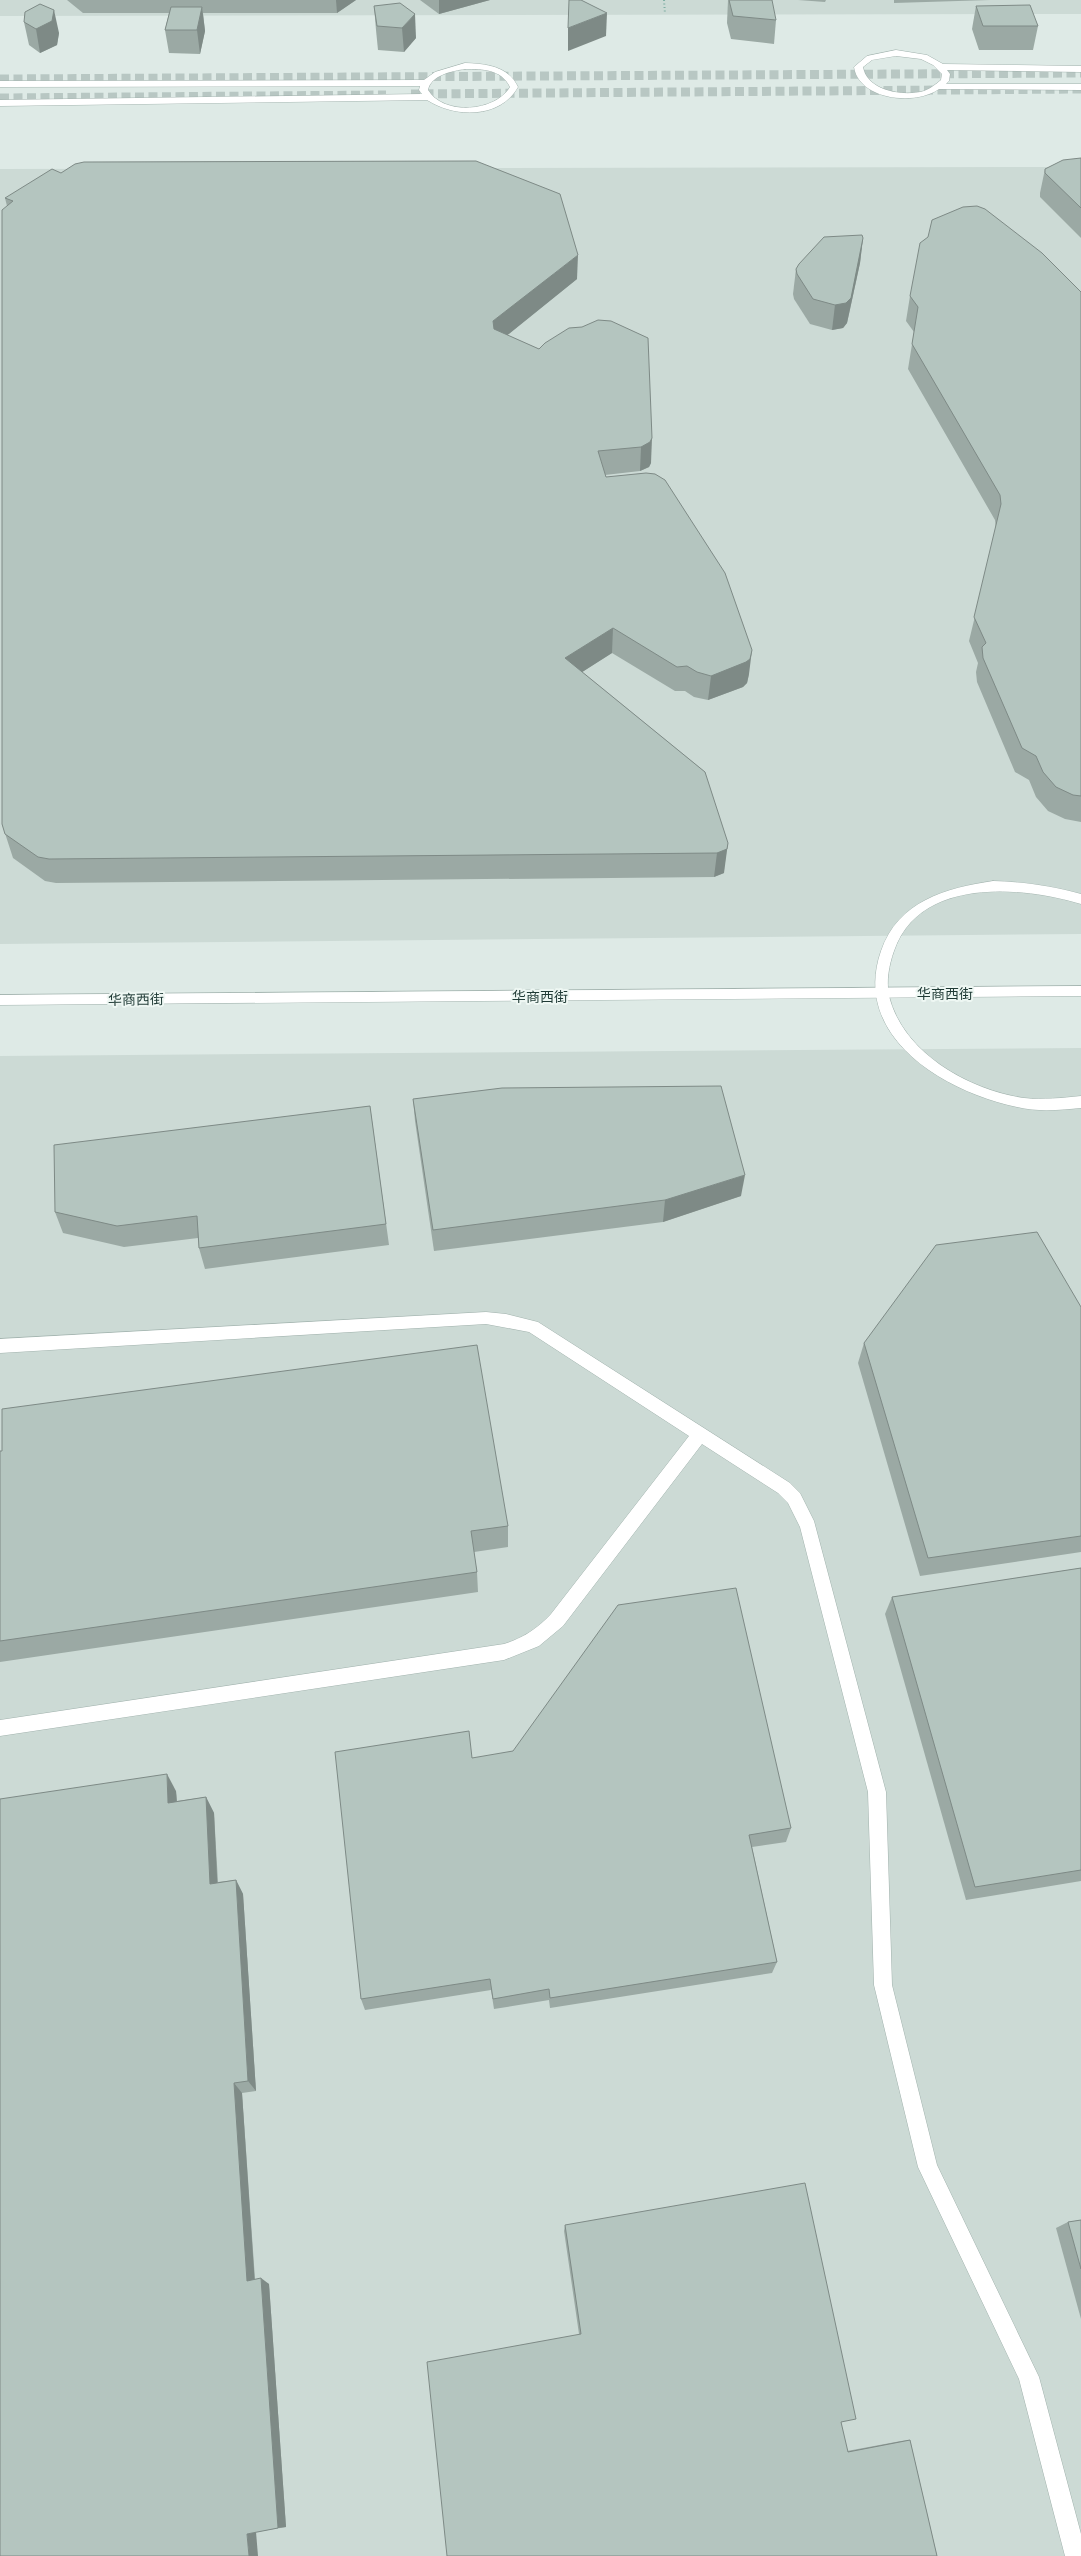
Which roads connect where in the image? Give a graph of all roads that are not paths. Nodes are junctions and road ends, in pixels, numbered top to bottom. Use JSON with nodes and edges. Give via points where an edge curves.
{"nodes":[{"id":1,"x":942,"y":67,"type":"junction"},
{"id":2,"x":1081,"y":69,"type":"edge"},
{"id":3,"x":425,"y":83,"type":"junction"},
{"id":4,"x":0,"y":84,"type":"edge"},
{"id":5,"x":940,"y":87,"type":"junction"},
{"id":6,"x":1081,"y":87,"type":"edge"},
{"id":7,"x":429,"y":97,"type":"junction"},
{"id":8,"x":0,"y":103,"type":"edge"},
{"id":9,"x":1081,"y":898,"type":"edge"},
{"id":10,"x":1081,"y":992,"type":"edge"},
{"id":11,"x":882,"y":993,"type":"junction"},
{"id":12,"x":0,"y":1000,"type":"edge"},
{"id":13,"x":1081,"y":1102,"type":"edge"},
{"id":14,"x":0,"y":1346,"type":"edge"},
{"id":15,"x":700,"y":1434,"type":"junction"},
{"id":16,"x":0,"y":1728,"type":"edge"},
{"id":17,"x":1076,"y":2556,"type":"edge"}],
"edges":[{"from":1,"to":2,"type":"street"},
{"from":1,"to":5,"type":"street","via":[[946,74]]},
{"from":1,"to":5,"type":"street","via":[[923,56],[896,53],[871,57],[858,69],[858,76],[864,83],[888,93],[918,94]]},
{"from":3,"to":4,"type":"street"},
{"from":3,"to":7,"type":"street"},
{"from":3,"to":7,"type":"street","via":[[440,71],[478,66],[503,73],[514,87],[504,101],[477,109],[448,107]]},
{"from":5,"to":6,"type":"street"},
{"from":7,"to":8,"type":"street"},
{"from":9,"to":11,"type":"street","via":[[1036,886],[1004,884],[974,887],[945,895],[902,924],[882,968]]},
{"from":10,"to":11,"type":"street","name":"华商西街"},
{"from":11,"to":12,"type":"street","name":"华商西街"},
{"from":11,"to":13,"type":"street","via":[[890,1017],[905,1041],[926,1062],[953,1080],[985,1094],[1019,1102],[1053,1105]]},
{"from":14,"to":15,"type":"street","via":[[486,1318],[506,1320],[533,1327]]},
{"from":15,"to":16,"type":"street","via":[[557,1620],[540,1638],[524,1645],[504,1652]]},
{"from":15,"to":17,"type":"street","via":[[784,1488],[794,1498],[808,1526],[877,1792],[883,1985],[928,2167],[1029,2377]]}]}
